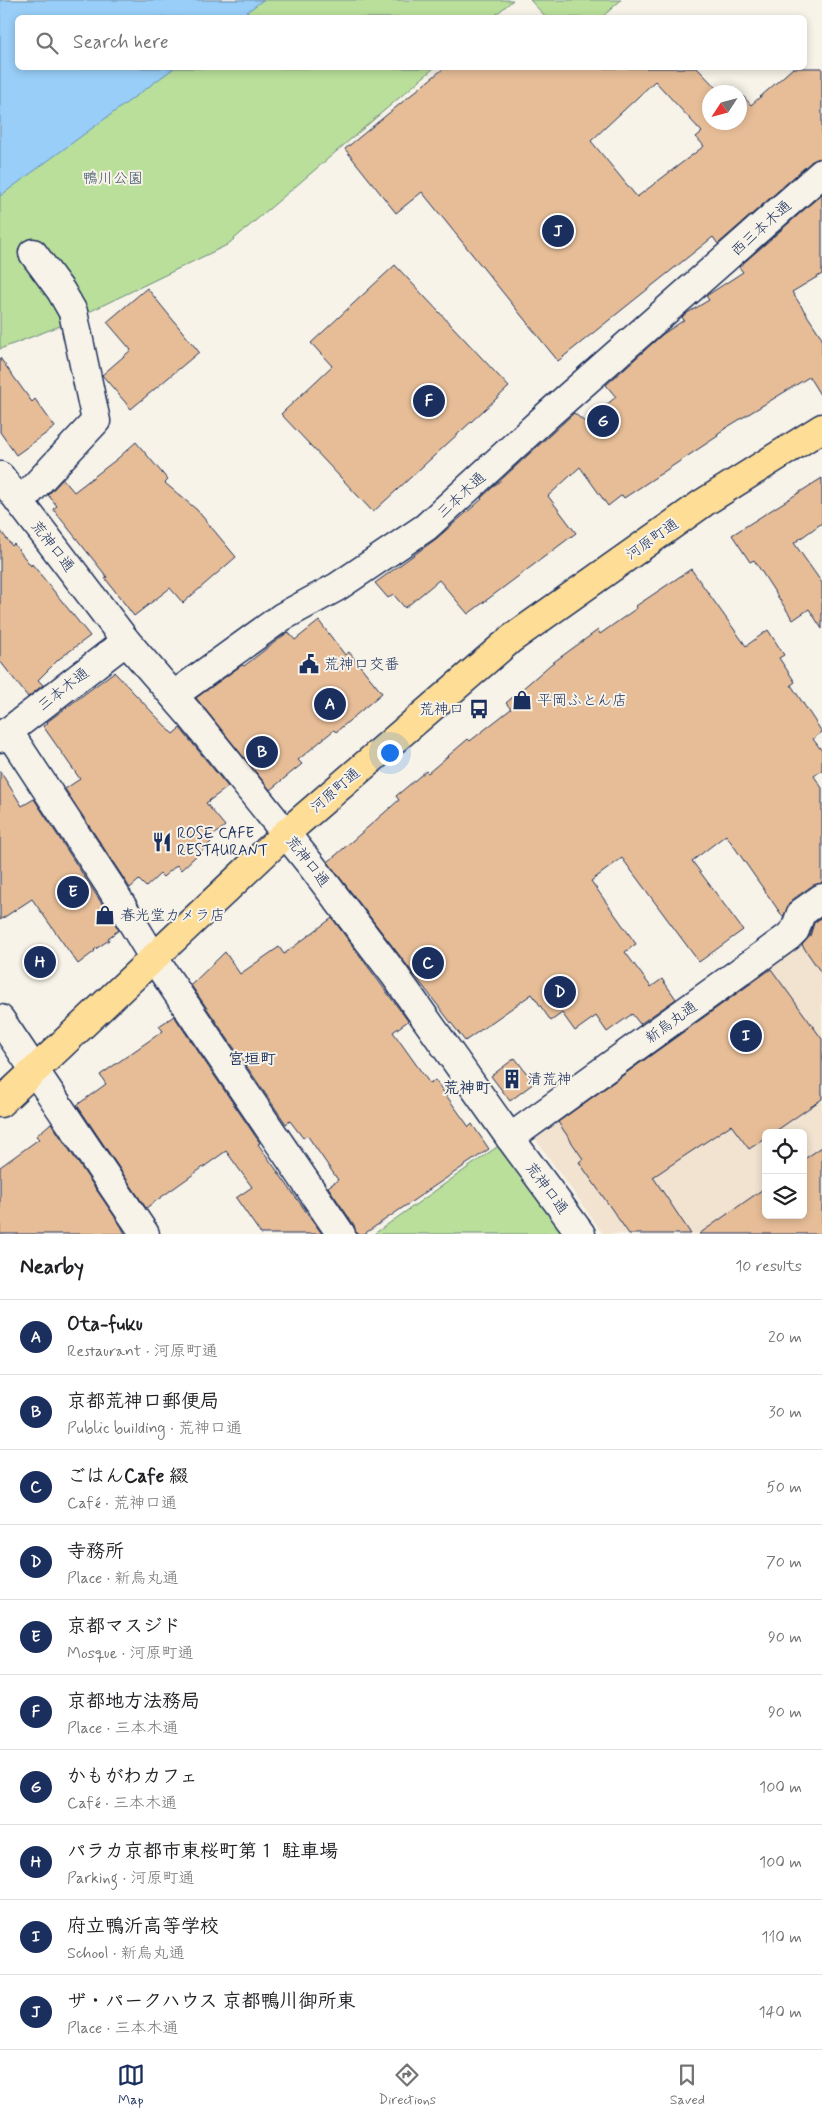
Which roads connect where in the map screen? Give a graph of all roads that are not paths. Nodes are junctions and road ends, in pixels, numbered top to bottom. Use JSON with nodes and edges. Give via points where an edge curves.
{"nodes":[{"id":1,"x":822,"y":173,"type":"edge"},
{"id":2,"x":33,"y":253,"type":"dead end"},
{"id":3,"x":723,"y":262,"type":"joint"},
{"id":4,"x":822,"y":428,"type":"edge"},
{"id":5,"x":0,"y":476,"type":"edge"},
{"id":6,"x":20,"y":502,"type":"junction"},
{"id":7,"x":126,"y":640,"type":"junction"},
{"id":8,"x":174,"y":695,"type":"junction"},
{"id":9,"x":4,"y":735,"type":"edge"},
{"id":10,"x":286,"y":833,"type":"junction"},
{"id":11,"x":822,"y":898,"type":"edge"},
{"id":12,"x":154,"y":957,"type":"junction"},
{"id":13,"x":0,"y":1019,"type":"edge"},
{"id":14,"x":35,"y":1072,"type":"junction"},
{"id":15,"x":0,"y":1103,"type":"edge"},
{"id":16,"x":510,"y":1138,"type":"junction"},
{"id":17,"x":145,"y":1234,"type":"edge"},
{"id":18,"x":340,"y":1234,"type":"edge"},
{"id":19,"x":581,"y":1234,"type":"edge"}],
"edges":[{"from":1,"to":3,"type":"street","name":"西三本木通"},
{"from":2,"to":6,"type":"street","via":[[73,312],[96,422]]},
{"from":3,"to":8,"type":"street","name":"三本木通","via":[[551,412],[426,527],[338,587],[282,617]]},
{"from":4,"to":10,"type":"main road","name":"河原町通","via":[[703,503],[511,639]]},
{"from":5,"to":6,"type":"street","name":"荒神口通"},
{"from":6,"to":7,"type":"street","name":"荒神口通"},
{"from":7,"to":8,"type":"street","name":"荒神口通"},
{"from":7,"to":9,"type":"street","name":"三本木通"},
{"from":8,"to":10,"type":"street","name":"荒神口通"},
{"from":9,"to":12,"type":"street","via":[[110,886]]},
{"from":10,"to":12,"type":"main road","name":"河原町通"},
{"from":10,"to":16,"type":"street","name":"荒神口通","via":[[394,974]]},
{"from":11,"to":16,"type":"street","name":"新烏丸通","via":[[801,913],[795,930],[788,936]]},
{"from":12,"to":14,"type":"main road","name":"河原町通"},
{"from":12,"to":18,"type":"street"},
{"from":13,"to":14,"type":"street"},
{"from":14,"to":15,"type":"main road","name":"河原町通"},
{"from":14,"to":17,"type":"street"},
{"from":16,"to":19,"type":"street","name":"荒神口通"}]}
